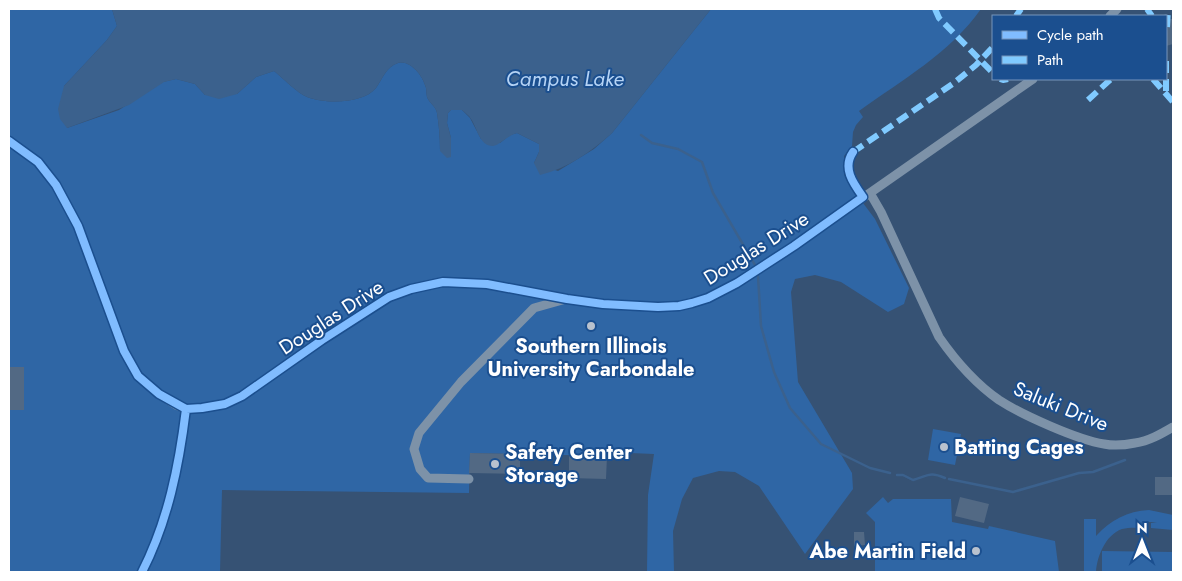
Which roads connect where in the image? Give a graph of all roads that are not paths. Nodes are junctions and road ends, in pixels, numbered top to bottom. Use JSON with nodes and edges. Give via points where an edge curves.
{"nodes":[{"id":1,"x":1032,"y":80,"type":"edge"},
{"id":2,"x":9,"y":141,"type":"edge"},
{"id":3,"x":870,"y":193,"type":"junction"},
{"id":4,"x":567,"y":299,"type":"junction"},
{"id":5,"x":186,"y":409,"type":"junction"},
{"id":6,"x":1173,"y":427,"type":"edge"},
{"id":7,"x":469,"y":479,"type":"dead end"},
{"id":8,"x":142,"y":572,"type":"edge"}],
"edges":[{"from":1,"to":3,"type":"street","name":"Douglas Drive"},
{"from":2,"to":5,"type":"street","via":[[38,162],[56,184],[78,226],[124,351],[138,376],[159,394]]},
{"from":3,"to":4,"type":"street","name":"Douglas Drive","via":[[737,283],[708,298],[679,306],[658,307]]},
{"from":3,"to":6,"type":"street","name":"Saluki Drive","via":[[939,337],[975,380],[999,400],[1092,442],[1128,444],[1146,441]]},
{"from":4,"to":5,"type":"street","name":"Douglas Drive","via":[[487,284],[443,282],[411,289],[388,297],[242,396],[225,404]]},
{"from":4,"to":7,"type":"street","via":[[534,308],[461,382],[419,433],[414,449],[420,469],[428,478]]},
{"from":5,"to":8,"type":"street","via":[[169,505]]}]}
